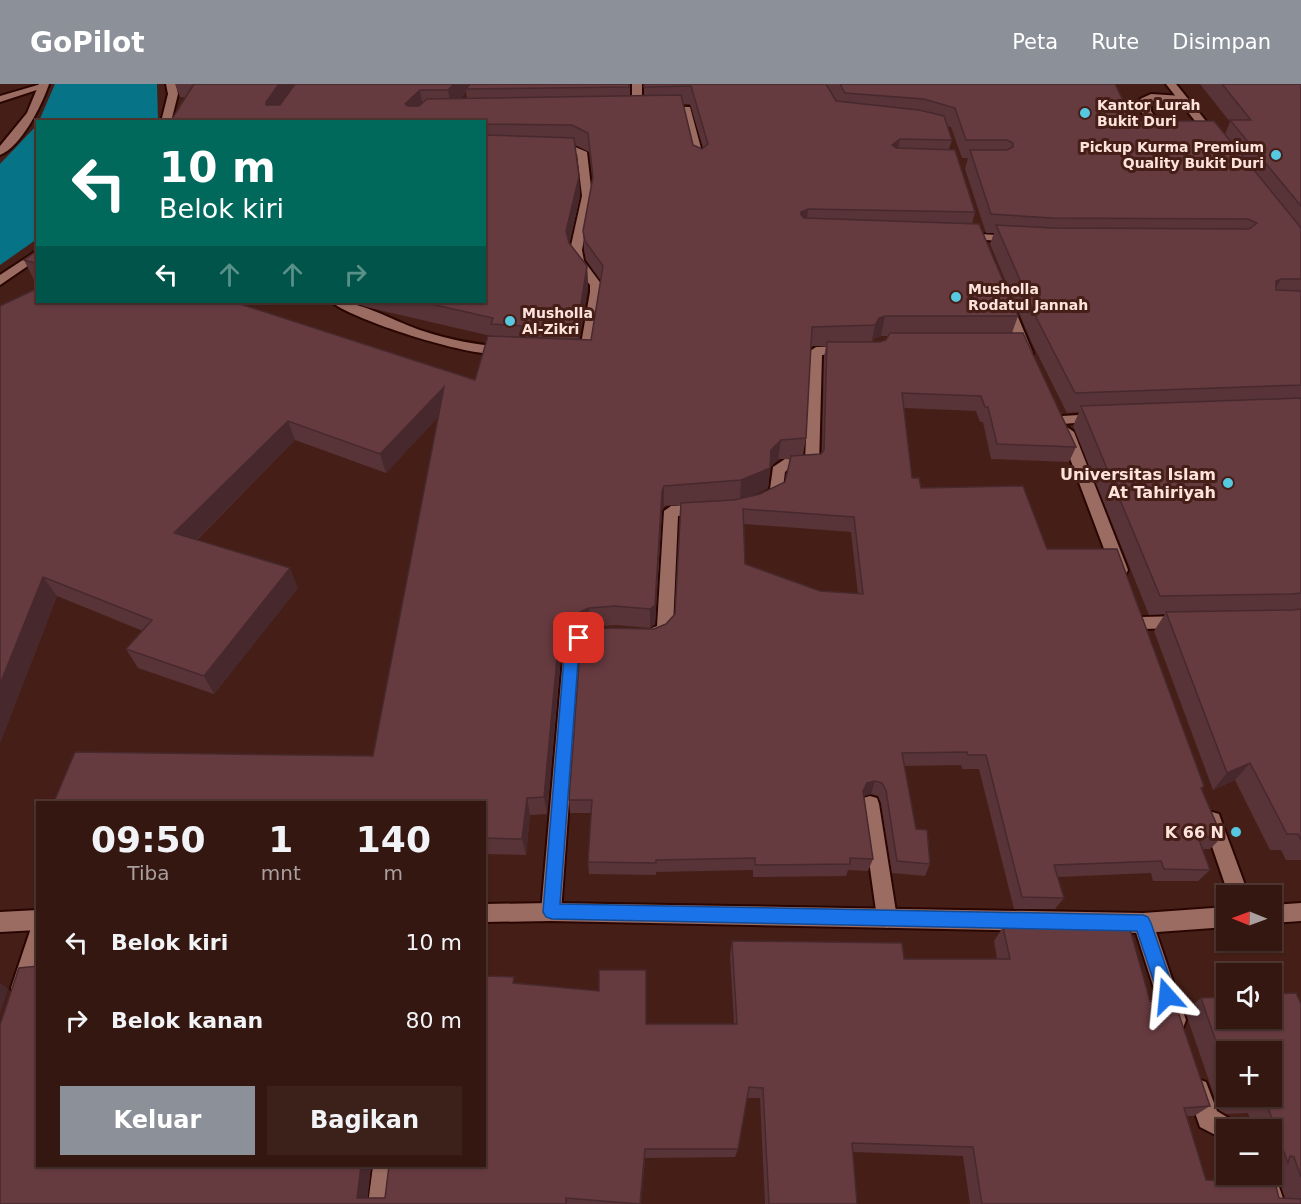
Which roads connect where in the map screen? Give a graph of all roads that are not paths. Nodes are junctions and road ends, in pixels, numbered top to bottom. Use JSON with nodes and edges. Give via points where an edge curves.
{"nodes":[{"id":1,"x":171,"y":84,"type":"edge"},
{"id":2,"x":637,"y":84,"type":"edge"},
{"id":3,"x":1171,"y":84,"type":"edge"},
{"id":4,"x":44,"y":85,"type":"edge"},
{"id":5,"x":0,"y":99,"type":"edge"},
{"id":6,"x":1183,"y":99,"type":"junction"},
{"id":7,"x":615,"y":110,"type":"edge"},
{"id":8,"x":637,"y":110,"type":"junction"},
{"id":9,"x":166,"y":120,"type":"edge"},
{"id":10,"x":1156,"y":126,"type":"edge"},
{"id":11,"x":540,"y":148,"type":"edge"},
{"id":12,"x":1222,"y":148,"type":"edge"},
{"id":13,"x":0,"y":152,"type":"edge"},
{"id":14,"x":700,"y":163,"type":"edge"},
{"id":15,"x":955,"y":236,"type":"edge"},
{"id":16,"x":1024,"y":240,"type":"edge"},
{"id":17,"x":36,"y":254,"type":"edge"},
{"id":18,"x":0,"y":281,"type":"edge"},
{"id":19,"x":1001,"y":290,"type":"edge"},
{"id":20,"x":340,"y":303,"type":"edge"},
{"id":21,"x":863,"y":350,"type":"edge"},
{"id":22,"x":522,"y":352,"type":"edge"},
{"id":23,"x":565,"y":354,"type":"edge"},
{"id":24,"x":1034,"y":367,"type":"edge"},
{"id":25,"x":1107,"y":418,"type":"edge"},
{"id":26,"x":752,"y":503,"type":"edge"},
{"id":27,"x":710,"y":509,"type":"edge"},
{"id":28,"x":1124,"y":580,"type":"edge"},
{"id":29,"x":1196,"y":622,"type":"edge"},
{"id":30,"x":1141,"y":623,"type":"edge"},
{"id":31,"x":870,"y":804,"type":"dead end"},
{"id":32,"x":1209,"y":810,"type":"edge"},
{"id":33,"x":1235,"y":885,"type":"edge"},
{"id":34,"x":552,"y":912,"type":"junction"},
{"id":35,"x":1301,"y":912,"type":"edge"},
{"id":36,"x":486,"y":913,"type":"edge"},
{"id":37,"x":1282,"y":913,"type":"edge"},
{"id":38,"x":887,"y":918,"type":"junction"},
{"id":39,"x":1216,"y":918,"type":"edge"},
{"id":40,"x":36,"y":920,"type":"edge"},
{"id":41,"x":0,"y":922,"type":"edge"},
{"id":42,"x":1143,"y":923,"type":"junction"},
{"id":43,"x":36,"y":941,"type":"edge"},
{"id":44,"x":13,"y":1011,"type":"edge"},
{"id":45,"x":1182,"y":1042,"type":"edge"},
{"id":46,"x":1193,"y":1074,"type":"edge"},
{"id":47,"x":1216,"y":1124,"type":"edge"},
{"id":48,"x":385,"y":1167,"type":"edge"},
{"id":49,"x":1267,"y":1185,"type":"edge"},
{"id":50,"x":380,"y":1204,"type":"edge"},
{"id":51,"x":1273,"y":1204,"type":"edge"}],
"edges":[{"from":1,"to":9,"type":"street","via":[[173,94]]},
{"from":2,"to":8,"type":"street"},
{"from":3,"to":6,"type":"street"},
{"from":4,"to":5,"type":"street"},
{"from":4,"to":13,"type":"street","via":[[34,111]]},
{"from":6,"to":10,"type":"street","via":[[1145,99],[1146,111]]},
{"from":6,"to":12,"type":"street"},
{"from":7,"to":8,"type":"street"},
{"from":8,"to":14,"type":"street","via":[[686,108]]},
{"from":11,"to":23,"type":"street","via":[[582,152],[587,196],[576,250],[578,261],[596,285],[596,292],[586,355]]},
{"from":15,"to":16,"type":"street"},
{"from":17,"to":18,"type":"street"},
{"from":19,"to":24,"type":"street","via":[[1017,342]]},
{"from":20,"to":22,"type":"street","via":[[452,345]]},
{"from":21,"to":26,"type":"street","via":[[816,351],[812,465],[785,464],[778,470],[777,491]]},
{"from":25,"to":28,"type":"street","via":[[1059,415]]},
{"from":27,"to":34,"type":"street","via":[[671,511],[666,627],[655,636],[589,635],[572,646]]},
{"from":29,"to":30,"type":"street"},
{"from":31,"to":38,"type":"street"},
{"from":32,"to":33,"type":"street"},
{"from":34,"to":36,"type":"street"},
{"from":34,"to":38,"type":"street"},
{"from":35,"to":37,"type":"street"},
{"from":38,"to":42,"type":"street"},
{"from":39,"to":42,"type":"street"},
{"from":40,"to":41,"type":"street"},
{"from":42,"to":45,"type":"street"},
{"from":43,"to":44,"type":"street"},
{"from":46,"to":47,"type":"street","via":[[1208,1119]]},
{"from":48,"to":50,"type":"street"},
{"from":49,"to":51,"type":"street"}]}
